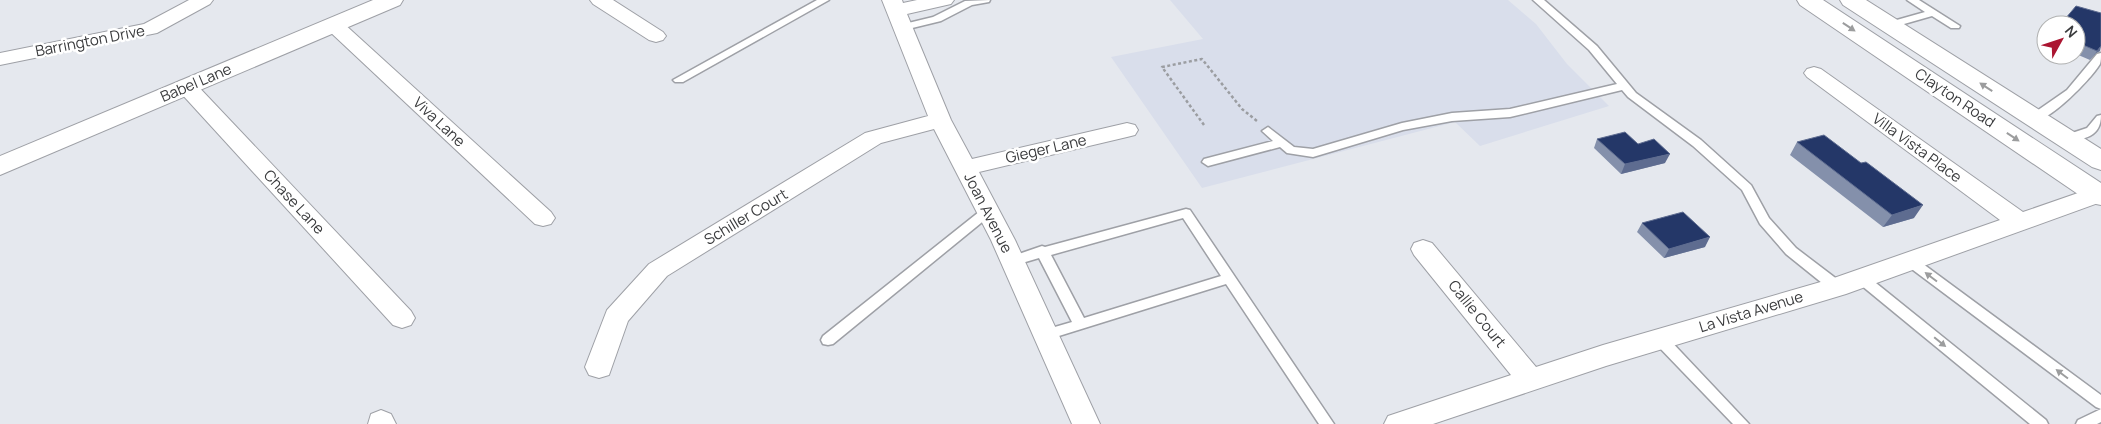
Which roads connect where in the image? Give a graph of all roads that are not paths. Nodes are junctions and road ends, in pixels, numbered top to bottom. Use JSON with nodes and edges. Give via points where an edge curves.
{"nodes":[{"id":1,"x":202,"y":0,"type":"edge"},
{"id":2,"x":392,"y":0,"type":"edge"},
{"id":3,"x":600,"y":0,"type":"edge"},
{"id":4,"x":824,"y":0,"type":"edge"},
{"id":5,"x":944,"y":0,"type":"edge"},
{"id":6,"x":985,"y":0,"type":"edge"},
{"id":7,"x":1538,"y":0,"type":"edge"},
{"id":8,"x":1808,"y":0,"type":"edge"},
{"id":9,"x":1851,"y":0,"type":"edge"},
{"id":10,"x":1912,"y":0,"type":"edge"},
{"id":11,"x":898,"y":12,"type":"edge"},
{"id":12,"x":1933,"y":13,"type":"junction"},
{"id":13,"x":1890,"y":25,"type":"junction"},
{"id":14,"x":335,"y":26,"type":"junction"},
{"id":15,"x":1955,"y":26,"type":"dead end"},
{"id":16,"x":656,"y":36,"type":"dead end"},
{"id":17,"x":2101,"y":56,"type":"edge"},
{"id":18,"x":0,"y":59,"type":"edge"},
{"id":19,"x":1814,"y":73,"type":"dead end"},
{"id":20,"x":679,"y":80,"type":"dead end"},
{"id":21,"x":186,"y":86,"type":"junction"},
{"id":22,"x":1624,"y":86,"type":"junction"},
{"id":23,"x":2035,"y":118,"type":"junction"},
{"id":24,"x":2101,"y":119,"type":"edge"},
{"id":25,"x":940,"y":120,"type":"junction"},
{"id":26,"x":1127,"y":130,"type":"dead end"},
{"id":27,"x":1268,"y":131,"type":"road end"},
{"id":28,"x":2067,"y":139,"type":"junction"},
{"id":29,"x":1282,"y":143,"type":"junction"},
{"id":30,"x":2101,"y":161,"type":"edge"},
{"id":31,"x":1208,"y":162,"type":"dead end"},
{"id":32,"x":0,"y":166,"type":"edge"},
{"id":33,"x":965,"y":168,"type":"junction"},
{"id":34,"x":2100,"y":194,"type":"edge"},
{"id":35,"x":988,"y":211,"type":"junction"},
{"id":36,"x":543,"y":218,"type":"dead end"},
{"id":37,"x":2020,"y":222,"type":"junction"},
{"id":38,"x":1423,"y":249,"type":"dead end"},
{"id":39,"x":1042,"y":251,"type":"junction"},
{"id":40,"x":1012,"y":261,"type":"junction"},
{"id":41,"x":1910,"y":261,"type":"junction"},
{"id":42,"x":1230,"y":278,"type":"junction"},
{"id":43,"x":1861,"y":278,"type":"junction"},
{"id":44,"x":1837,"y":287,"type":"junction"},
{"id":45,"x":402,"y":318,"type":"dead end"},
{"id":46,"x":1081,"y":325,"type":"junction"},
{"id":47,"x":1046,"y":335,"type":"junction"},
{"id":48,"x":1660,"y":339,"type":"junction"},
{"id":49,"x":828,"y":340,"type":"dead end"},
{"id":50,"x":599,"y":367,"type":"dead end"},
{"id":51,"x":1531,"y":380,"type":"junction"},
{"id":52,"x":2101,"y":403,"type":"edge"},
{"id":53,"x":2101,"y":415,"type":"edge"},
{"id":54,"x":1086,"y":424,"type":"edge"},
{"id":55,"x":1327,"y":424,"type":"edge"},
{"id":56,"x":1398,"y":424,"type":"edge"},
{"id":57,"x":1742,"y":424,"type":"edge"},
{"id":58,"x":2041,"y":424,"type":"edge"},
{"id":59,"x":2083,"y":424,"type":"edge"}],
"edges":[{"from":1,"to":18,"type":"street","name":"Barrington Drive","via":[[150,29]]},
{"from":2,"to":14,"type":"main road","name":"Babel Lane"},
{"from":3,"to":16,"type":"street"},
{"from":4,"to":20,"type":"lane"},
{"from":5,"to":11,"type":"street"},
{"from":6,"to":11,"type":"lane","via":[[969,3],[937,20]]},
{"from":7,"to":22,"type":"lane","via":[[1592,48]]},
{"from":8,"to":34,"type":"main road","name":"Clayton Road","one_way":true},
{"from":9,"to":13,"type":"main road","name":"Clayton Road"},
{"from":10,"to":12,"type":"lane"},
{"from":11,"to":25,"type":"street","name":"Joan Avenue"},
{"from":12,"to":13,"type":"lane"},
{"from":12,"to":15,"type":"lane"},
{"from":23,"to":13,"type":"main road","name":"Clayton Road","one_way":true},
{"from":14,"to":21,"type":"main road","name":"Babel Lane"},
{"from":14,"to":36,"type":"street","name":"Viva Lane"},
{"from":17,"to":23,"type":"lane","via":[[2071,92]]},
{"from":19,"to":37,"type":"street","name":"Villa Vista Place"},
{"from":21,"to":32,"type":"main road","name":"Babel Lane"},
{"from":21,"to":45,"type":"street","name":"Chase Lane"},
{"from":22,"to":29,"type":"lane","via":[[1510,113],[1452,117],[1402,127],[1313,153],[1291,150]]},
{"from":22,"to":44,"type":"lane","via":[[1747,188],[1764,221],[1791,252]]},
{"from":23,"to":28,"type":"main road","name":"Clayton Road"},
{"from":24,"to":28,"type":"lane","via":[[2091,131]]},
{"from":25,"to":33,"type":"street","name":"Joan Avenue"},
{"from":25,"to":50,"type":"street","name":"Schiller Court","via":[[873,138],[658,270],[616,317]]},
{"from":26,"to":33,"type":"street","name":"Gieger Lane"},
{"from":27,"to":29,"type":"lane"},
{"from":28,"to":30,"type":"main road","name":"Clayton Road"},
{"from":29,"to":31,"type":"lane"},
{"from":33,"to":35,"type":"street","name":"Joan Avenue"},
{"from":34,"to":37,"type":"street","name":"La Vista Avenue"},
{"from":35,"to":40,"type":"street","name":"Joan Avenue"},
{"from":35,"to":49,"type":"lane"},
{"from":37,"to":41,"type":"street","name":"La Vista Avenue"},
{"from":38,"to":51,"type":"street","name":"Callie Court"},
{"from":39,"to":40,"type":"lane"},
{"from":39,"to":42,"type":"lane","via":[[1186,213]]},
{"from":39,"to":46,"type":"lane"},
{"from":40,"to":47,"type":"street","name":"Joan Avenue"},
{"from":41,"to":43,"type":"street","name":"La Vista Avenue"},
{"from":52,"to":41,"type":"lane","one_way":true},
{"from":42,"to":46,"type":"lane"},
{"from":42,"to":55,"type":"lane"},
{"from":43,"to":44,"type":"street","name":"La Vista Avenue"},
{"from":43,"to":58,"type":"lane","one_way":true},
{"from":44,"to":48,"type":"street","name":"La Vista Avenue"},
{"from":46,"to":47,"type":"lane"},
{"from":47,"to":54,"type":"street","name":"Joan Avenue"},
{"from":48,"to":51,"type":"street","name":"La Vista Avenue"},
{"from":48,"to":57,"type":"lane"},
{"from":51,"to":56,"type":"street","name":"La Vista Avenue"},
{"from":53,"to":59,"type":"lane"}]}
